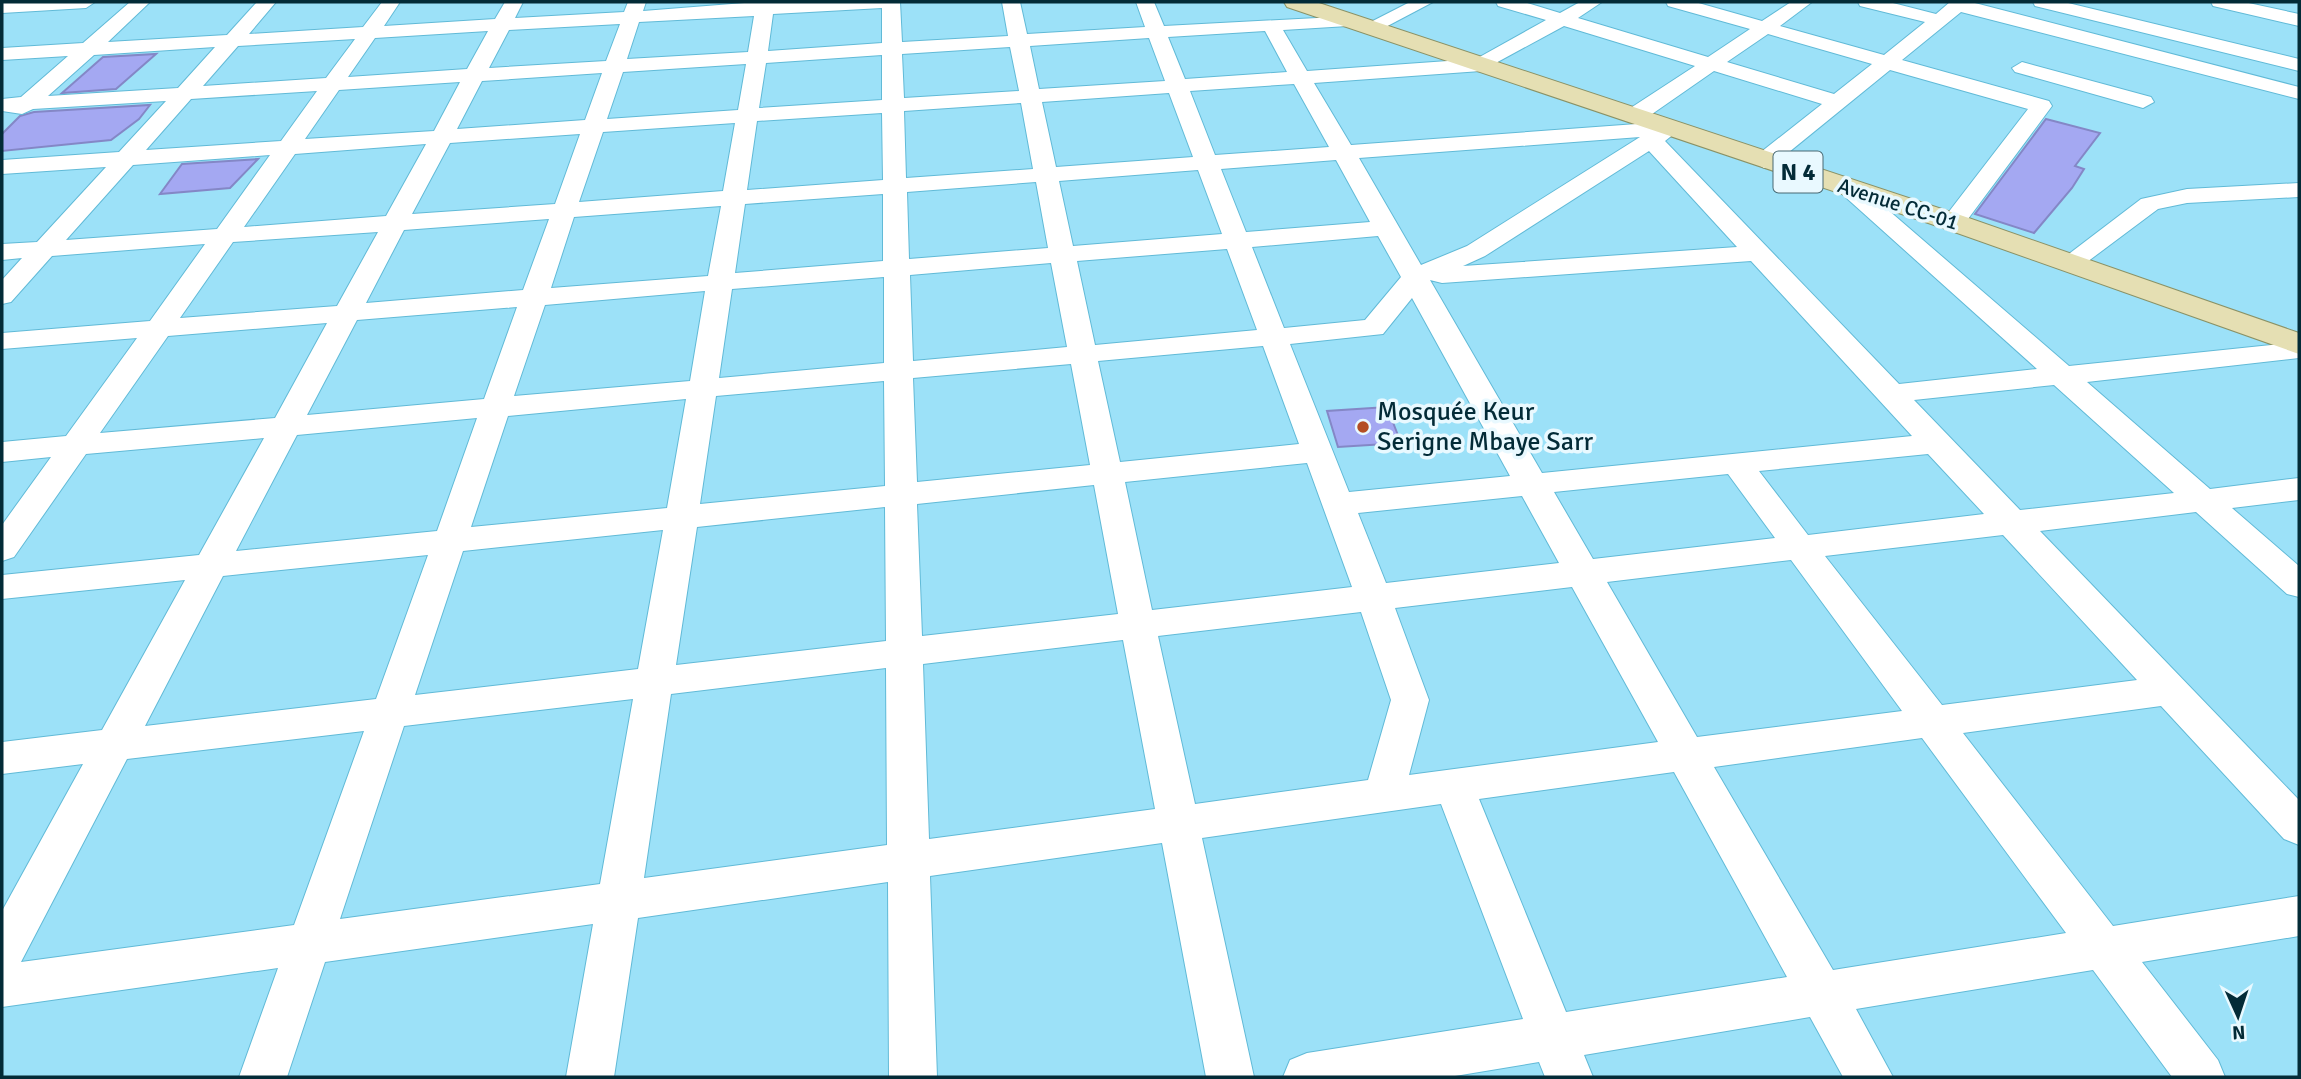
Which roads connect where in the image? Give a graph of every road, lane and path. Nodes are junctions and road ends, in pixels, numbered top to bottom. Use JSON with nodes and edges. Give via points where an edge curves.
{"nodes":[{"id":1,"x":86,"y":2,"type":"edge"},
{"id":2,"x":141,"y":2,"type":"edge"},
{"id":3,"x":267,"y":2,"type":"edge"},
{"id":4,"x":391,"y":2,"type":"edge"},
{"id":5,"x":891,"y":2,"type":"edge"},
{"id":6,"x":1011,"y":2,"type":"edge"},
{"id":7,"x":1145,"y":2,"type":"edge"},
{"id":8,"x":1301,"y":2,"type":"edge"},
{"id":9,"x":1424,"y":2,"type":"edge"},
{"id":10,"x":1505,"y":2,"type":"edge"},
{"id":11,"x":1593,"y":2,"type":"edge"},
{"id":12,"x":1675,"y":2,"type":"edge"},
{"id":13,"x":1803,"y":2,"type":"edge"},
{"id":14,"x":1867,"y":2,"type":"edge"},
{"id":15,"x":2042,"y":2,"type":"edge"},
{"id":16,"x":2143,"y":2,"type":"edge"},
{"id":17,"x":2220,"y":2,"type":"edge"},
{"id":18,"x":1960,"y":4,"type":"edge"},
{"id":19,"x":766,"y":5,"type":"edge"},
{"id":20,"x":6,"y":6,"type":"edge"},
{"id":21,"x":635,"y":9,"type":"edge"},
{"id":22,"x":508,"y":13,"type":"edge"},
{"id":23,"x":1562,"y":19,"type":"junction"},
{"id":24,"x":1939,"y":20,"type":"junction"},
{"id":25,"x":2123,"y":22,"type":"junction"},
{"id":26,"x":2299,"y":23,"type":"edge"},
{"id":27,"x":1271,"y":24,"type":"junction"},
{"id":28,"x":1359,"y":24,"type":"junction"},
{"id":29,"x":1765,"y":27,"type":"junction"},
{"id":30,"x":369,"y":32,"type":"junction"},
{"id":31,"x":1156,"y":32,"type":"junction"},
{"id":32,"x":2060,"y":32,"type":"junction"},
{"id":33,"x":232,"y":40,"type":"junction"},
{"id":34,"x":1018,"y":40,"type":"junction"},
{"id":35,"x":892,"y":48,"type":"junction"},
{"id":36,"x":89,"y":49,"type":"junction"},
{"id":37,"x":2,"y":54,"type":"edge"},
{"id":38,"x":757,"y":57,"type":"junction"},
{"id":39,"x":2275,"y":59,"type":"junction"},
{"id":40,"x":1887,"y":62,"type":"junction"},
{"id":41,"x":1710,"y":64,"type":"junction"},
{"id":42,"x":1481,"y":65,"type":"junction"},
{"id":43,"x":2299,"y":65,"type":"edge"},
{"id":44,"x":615,"y":66,"type":"junction"},
{"id":45,"x":2022,"y":68,"type":"junction"},
{"id":46,"x":475,"y":75,"type":"junction"},
{"id":47,"x":1301,"y":77,"type":"junction"},
{"id":48,"x":2258,"y":82,"type":"junction"},
{"id":49,"x":332,"y":84,"type":"junction"},
{"id":50,"x":1177,"y":86,"type":"junction"},
{"id":51,"x":183,"y":93,"type":"junction"},
{"id":52,"x":1996,"y":93,"type":"junction"},
{"id":53,"x":2299,"y":93,"type":"edge"},
{"id":54,"x":1030,"y":96,"type":"junction"},
{"id":55,"x":1836,"y":102,"type":"junction"},
{"id":56,"x":2143,"y":102,"type":"dead end"},
{"id":57,"x":28,"y":103,"type":"junction"},
{"id":58,"x":2,"y":105,"type":"edge"},
{"id":59,"x":893,"y":105,"type":"junction"},
{"id":60,"x":748,"y":115,"type":"junction"},
{"id":61,"x":2,"y":126,"type":"edge"},
{"id":62,"x":595,"y":126,"type":"junction"},
{"id":63,"x":1651,"y":128,"type":"junction"},
{"id":64,"x":441,"y":137,"type":"junction"},
{"id":65,"x":288,"y":147,"type":"junction"},
{"id":66,"x":1344,"y":153,"type":"junction"},
{"id":67,"x":125,"y":158,"type":"junction"},
{"id":68,"x":1764,"y":161,"type":"junction"},
{"id":69,"x":1207,"y":163,"type":"junction"},
{"id":70,"x":2,"y":167,"type":"edge"},
{"id":71,"x":1046,"y":175,"type":"junction"},
{"id":72,"x":895,"y":186,"type":"junction"},
{"id":73,"x":1850,"y":189,"type":"junction"},
{"id":74,"x":2299,"y":190,"type":"edge"},
{"id":75,"x":734,"y":198,"type":"junction"},
{"id":76,"x":565,"y":210,"type":"junction"},
{"id":77,"x":1953,"y":222,"type":"junction"},
{"id":78,"x":395,"y":223,"type":"junction"},
{"id":79,"x":1387,"y":228,"type":"junction"},
{"id":80,"x":225,"y":236,"type":"junction"},
{"id":81,"x":1237,"y":240,"type":"junction"},
{"id":82,"x":44,"y":249,"type":"junction"},
{"id":83,"x":2,"y":252,"type":"edge"},
{"id":84,"x":1757,"y":253,"type":"junction"},
{"id":85,"x":1062,"y":255,"type":"junction"},
{"id":86,"x":2070,"y":263,"type":"junction"},
{"id":87,"x":897,"y":268,"type":"junction"},
{"id":88,"x":1415,"y":277,"type":"junction"},
{"id":89,"x":720,"y":283,"type":"junction"},
{"id":90,"x":2,"y":296,"type":"edge"},
{"id":91,"x":535,"y":298,"type":"junction"},
{"id":92,"x":346,"y":314,"type":"junction"},
{"id":93,"x":158,"y":329,"type":"junction"},
{"id":94,"x":1273,"y":337,"type":"junction"},
{"id":95,"x":2,"y":341,"type":"edge"},
{"id":96,"x":2299,"y":344,"type":"edge"},
{"id":97,"x":2299,"y":349,"type":"edge"},
{"id":98,"x":1082,"y":354,"type":"junction"},
{"id":99,"x":899,"y":371,"type":"junction"},
{"id":100,"x":2064,"y":377,"type":"junction"},
{"id":101,"x":702,"y":389,"type":"junction"},
{"id":102,"x":1891,"y":394,"type":"junction"},
{"id":103,"x":497,"y":407,"type":"junction"},
{"id":104,"x":286,"y":426,"type":"junction"},
{"id":105,"x":1936,"y":443,"type":"junction"},
{"id":106,"x":76,"y":445,"type":"junction"},
{"id":107,"x":2,"y":452,"type":"edge"},
{"id":108,"x":1318,"y":452,"type":"junction"},
{"id":109,"x":1736,"y":463,"type":"junction"},
{"id":110,"x":1107,"y":473,"type":"junction"},
{"id":111,"x":1532,"y":484,"type":"junction"},
{"id":112,"x":2299,"y":489,"type":"edge"},
{"id":113,"x":901,"y":494,"type":"junction"},
{"id":114,"x":2204,"y":500,"type":"junction"},
{"id":115,"x":1338,"y":504,"type":"junction"},
{"id":116,"x":682,"y":517,"type":"junction"},
{"id":117,"x":2012,"y":523,"type":"junction"},
{"id":118,"x":450,"y":541,"type":"junction"},
{"id":119,"x":1800,"y":548,"type":"junction"},
{"id":120,"x":2,"y":549,"type":"edge"},
{"id":121,"x":211,"y":565,"type":"junction"},
{"id":122,"x":1583,"y":573,"type":"junction"},
{"id":123,"x":2299,"y":585,"type":"edge"},
{"id":124,"x":2,"y":587,"type":"edge"},
{"id":125,"x":1374,"y":597,"type":"junction"},
{"id":126,"x":1138,"y":625,"type":"junction"},
{"id":127,"x":904,"y":652,"type":"junction"},
{"id":128,"x":655,"y":681,"type":"junction"},
{"id":129,"x":2171,"y":691,"type":"junction"},
{"id":130,"x":391,"y":712,"type":"junction"},
{"id":131,"x":1933,"y":723,"type":"junction"},
{"id":132,"x":115,"y":744,"type":"junction"},
{"id":133,"x":1686,"y":757,"type":"junction"},
{"id":134,"x":2,"y":758,"type":"edge"},
{"id":135,"x":1455,"y":788,"type":"junction"},
{"id":136,"x":1384,"y":795,"type":"junction"},
{"id":137,"x":1178,"y":825,"type":"junction"},
{"id":138,"x":2299,"y":827,"type":"edge"},
{"id":139,"x":908,"y":862,"type":"junction"},
{"id":140,"x":618,"y":901,"type":"junction"},
{"id":141,"x":2299,"y":916,"type":"edge"},
{"id":142,"x":310,"y":944,"type":"junction"},
{"id":143,"x":2103,"y":948,"type":"junction"},
{"id":144,"x":2,"y":954,"type":"edge"},
{"id":145,"x":2,"y":986,"type":"edge"},
{"id":146,"x":1821,"y":994,"type":"junction"},
{"id":147,"x":1561,"y":1057,"type":"edge"},
{"id":148,"x":263,"y":1077,"type":"edge"},
{"id":149,"x":590,"y":1077,"type":"edge"},
{"id":150,"x":913,"y":1077,"type":"edge"},
{"id":151,"x":1230,"y":1077,"type":"edge"},
{"id":152,"x":1307,"y":1077,"type":"edge"},
{"id":153,"x":1868,"y":1077,"type":"edge"},
{"id":154,"x":2202,"y":1077,"type":"edge"}],
"edges":[{"from":1,"to":20,"type":"street"},
{"from":2,"to":36,"type":"street"},
{"from":3,"to":33,"type":"street"},
{"from":4,"to":30,"type":"street"},
{"from":5,"to":19,"type":"street"},
{"from":5,"to":35,"type":"street"},
{"from":6,"to":34,"type":"street"},
{"from":7,"to":31,"type":"street"},
{"from":8,"to":28,"type":"main road","name":"Avenue CC-01","number":"N 4"},
{"from":9,"to":28,"type":"street"},
{"from":10,"to":23,"type":"street"},
{"from":11,"to":23,"type":"street"},
{"from":12,"to":29,"type":"street"},
{"from":13,"to":29,"type":"street"},
{"from":14,"to":24,"type":"street"},
{"from":15,"to":25,"type":"street"},
{"from":16,"to":25,"type":"street"},
{"from":17,"to":26,"type":"street"},
{"from":18,"to":24,"type":"street"},
{"from":18,"to":32,"type":"street"},
{"from":19,"to":21,"type":"street"},
{"from":19,"to":38,"type":"street"},
{"from":21,"to":22,"type":"street"},
{"from":21,"to":44,"type":"street"},
{"from":22,"to":30,"type":"street"},
{"from":22,"to":46,"type":"street"},
{"from":23,"to":41,"type":"street"},
{"from":23,"to":42,"type":"street"},
{"from":24,"to":40,"type":"street"},
{"from":25,"to":39,"type":"street"},
{"from":26,"to":39,"type":"street"},
{"from":27,"to":28,"type":"street"},
{"from":27,"to":31,"type":"street"},
{"from":27,"to":47,"type":"street"},
{"from":28,"to":42,"type":"main road","name":"Avenue CC-01","number":"N 4"},
{"from":29,"to":40,"type":"street"},
{"from":29,"to":41,"type":"street"},
{"from":30,"to":33,"type":"street"},
{"from":30,"to":49,"type":"street"},
{"from":31,"to":34,"type":"street"},
{"from":31,"to":50,"type":"street"},
{"from":32,"to":45,"type":"street"},
{"from":32,"to":48,"type":"street"},
{"from":33,"to":36,"type":"street"},
{"from":33,"to":51,"type":"street"},
{"from":34,"to":35,"type":"street"},
{"from":34,"to":54,"type":"street"},
{"from":35,"to":38,"type":"street"},
{"from":35,"to":59,"type":"street"},
{"from":36,"to":37,"type":"street"},
{"from":36,"to":57,"type":"street"},
{"from":38,"to":44,"type":"street"},
{"from":38,"to":60,"type":"street"},
{"from":39,"to":43,"type":"street"},
{"from":39,"to":48,"type":"street"},
{"from":40,"to":52,"type":"street"},
{"from":40,"to":55,"type":"street"},
{"from":41,"to":55,"type":"street"},
{"from":41,"to":63,"type":"street"},
{"from":42,"to":47,"type":"street"},
{"from":42,"to":63,"type":"main road","name":"Avenue CC-01","number":"N 4"},
{"from":44,"to":46,"type":"street"},
{"from":44,"to":62,"type":"street"},
{"from":45,"to":52,"type":"street"},
{"from":45,"to":56,"type":"street"},
{"from":46,"to":49,"type":"street"},
{"from":46,"to":64,"type":"street"},
{"from":47,"to":50,"type":"street"},
{"from":47,"to":66,"type":"street"},
{"from":48,"to":53,"type":"street"},
{"from":49,"to":51,"type":"street"},
{"from":49,"to":65,"type":"street"},
{"from":50,"to":54,"type":"street"},
{"from":50,"to":69,"type":"street"},
{"from":51,"to":57,"type":"street"},
{"from":51,"to":67,"type":"street"},
{"from":52,"to":77,"type":"street","via":[[2041,106]]},
{"from":54,"to":59,"type":"street"},
{"from":54,"to":71,"type":"street"},
{"from":55,"to":68,"type":"street"},
{"from":57,"to":58,"type":"street"},
{"from":57,"to":61,"type":"street"},
{"from":59,"to":60,"type":"street"},
{"from":59,"to":72,"type":"street"},
{"from":60,"to":62,"type":"street"},
{"from":60,"to":75,"type":"street"},
{"from":62,"to":64,"type":"street"},
{"from":62,"to":76,"type":"street"},
{"from":63,"to":66,"type":"street"},
{"from":63,"to":68,"type":"main road","name":"Avenue CC-01","number":"N 4"},
{"from":63,"to":84,"type":"street"},
{"from":63,"to":88,"type":"street","via":[[1476,251]]},
{"from":64,"to":65,"type":"street"},
{"from":64,"to":78,"type":"street"},
{"from":65,"to":67,"type":"street"},
{"from":65,"to":80,"type":"street"},
{"from":66,"to":69,"type":"street"},
{"from":66,"to":79,"type":"street"},
{"from":67,"to":70,"type":"street"},
{"from":67,"to":82,"type":"street"},
{"from":68,"to":73,"type":"main road","name":"Avenue CC-01","number":"N 4"},
{"from":69,"to":71,"type":"street"},
{"from":69,"to":81,"type":"street"},
{"from":71,"to":72,"type":"street"},
{"from":71,"to":85,"type":"street"},
{"from":72,"to":75,"type":"street"},
{"from":72,"to":87,"type":"street"},
{"from":73,"to":77,"type":"main road","name":"Avenue CC-01","number":"N 4"},
{"from":73,"to":100,"type":"street"},
{"from":74,"to":86,"type":"street","via":[[2187,196],[2150,204]]},
{"from":75,"to":76,"type":"street"},
{"from":75,"to":89,"type":"street"},
{"from":76,"to":78,"type":"street"},
{"from":76,"to":91,"type":"street"},
{"from":77,"to":86,"type":"main road","name":"Avenue CC-01","number":"N 4"},
{"from":78,"to":80,"type":"street"},
{"from":78,"to":92,"type":"street"},
{"from":79,"to":81,"type":"street"},
{"from":79,"to":88,"type":"street"},
{"from":80,"to":82,"type":"street"},
{"from":80,"to":93,"type":"street"},
{"from":81,"to":85,"type":"street"},
{"from":81,"to":94,"type":"street"},
{"from":82,"to":83,"type":"street"},
{"from":82,"to":90,"type":"street"},
{"from":84,"to":88,"type":"street"},
{"from":84,"to":102,"type":"street"},
{"from":85,"to":87,"type":"street"},
{"from":85,"to":98,"type":"street"},
{"from":86,"to":96,"type":"main road","name":"Avenue CC-01","number":"N 4"},
{"from":87,"to":89,"type":"street"},
{"from":87,"to":99,"type":"street"},
{"from":88,"to":94,"type":"street","via":[[1373,328]]},
{"from":88,"to":111,"type":"street"},
{"from":89,"to":91,"type":"street"},
{"from":89,"to":101,"type":"street"},
{"from":91,"to":92,"type":"street"},
{"from":91,"to":103,"type":"street"},
{"from":92,"to":93,"type":"street"},
{"from":92,"to":104,"type":"street"},
{"from":93,"to":95,"type":"street"},
{"from":93,"to":106,"type":"street"},
{"from":94,"to":98,"type":"street"},
{"from":94,"to":108,"type":"street"},
{"from":97,"to":100,"type":"street"},
{"from":98,"to":99,"type":"street"},
{"from":98,"to":110,"type":"street"},
{"from":99,"to":101,"type":"street"},
{"from":99,"to":113,"type":"street"},
{"from":100,"to":102,"type":"street"},
{"from":100,"to":114,"type":"street"},
{"from":101,"to":103,"type":"street"},
{"from":101,"to":116,"type":"street"},
{"from":102,"to":105,"type":"street"},
{"from":103,"to":104,"type":"street"},
{"from":103,"to":118,"type":"street"},
{"from":104,"to":106,"type":"street"},
{"from":104,"to":121,"type":"street"},
{"from":105,"to":109,"type":"street"},
{"from":105,"to":117,"type":"street"},
{"from":106,"to":107,"type":"street"},
{"from":106,"to":120,"type":"street"},
{"from":108,"to":110,"type":"street"},
{"from":108,"to":115,"type":"street"},
{"from":109,"to":111,"type":"street"},
{"from":109,"to":119,"type":"street"},
{"from":110,"to":113,"type":"street"},
{"from":110,"to":126,"type":"street"},
{"from":111,"to":115,"type":"street"},
{"from":111,"to":122,"type":"street"},
{"from":112,"to":114,"type":"street"},
{"from":113,"to":116,"type":"street"},
{"from":113,"to":127,"type":"street"},
{"from":114,"to":117,"type":"street"},
{"from":114,"to":123,"type":"street"},
{"from":115,"to":125,"type":"street"},
{"from":116,"to":118,"type":"street"},
{"from":116,"to":128,"type":"street"},
{"from":117,"to":119,"type":"street"},
{"from":117,"to":129,"type":"street"},
{"from":118,"to":121,"type":"street"},
{"from":118,"to":130,"type":"street"},
{"from":119,"to":122,"type":"street"},
{"from":119,"to":131,"type":"street"},
{"from":121,"to":124,"type":"street"},
{"from":121,"to":132,"type":"street"},
{"from":122,"to":125,"type":"street"},
{"from":122,"to":133,"type":"street"},
{"from":125,"to":126,"type":"street"},
{"from":125,"to":136,"type":"street","via":[[1410,700]]},
{"from":126,"to":127,"type":"street"},
{"from":126,"to":137,"type":"street"},
{"from":127,"to":128,"type":"street"},
{"from":127,"to":139,"type":"street"},
{"from":128,"to":130,"type":"street"},
{"from":128,"to":140,"type":"street"},
{"from":129,"to":131,"type":"street"},
{"from":129,"to":138,"type":"street"},
{"from":130,"to":132,"type":"street"},
{"from":130,"to":142,"type":"street"},
{"from":131,"to":133,"type":"street"},
{"from":131,"to":143,"type":"street"},
{"from":132,"to":134,"type":"street"},
{"from":132,"to":144,"type":"street"},
{"from":133,"to":135,"type":"street"},
{"from":133,"to":146,"type":"street"},
{"from":135,"to":136,"type":"street"},
{"from":135,"to":147,"type":"street"},
{"from":136,"to":137,"type":"street"},
{"from":137,"to":139,"type":"street"},
{"from":137,"to":151,"type":"street"},
{"from":139,"to":140,"type":"street"},
{"from":139,"to":150,"type":"street"},
{"from":140,"to":142,"type":"street"},
{"from":140,"to":149,"type":"street"},
{"from":141,"to":143,"type":"street"},
{"from":142,"to":145,"type":"street"},
{"from":142,"to":148,"type":"street"},
{"from":143,"to":146,"type":"street"},
{"from":143,"to":154,"type":"street"},
{"from":146,"to":147,"type":"street"},
{"from":146,"to":153,"type":"street"},
{"from":147,"to":152,"type":"street"}]}
